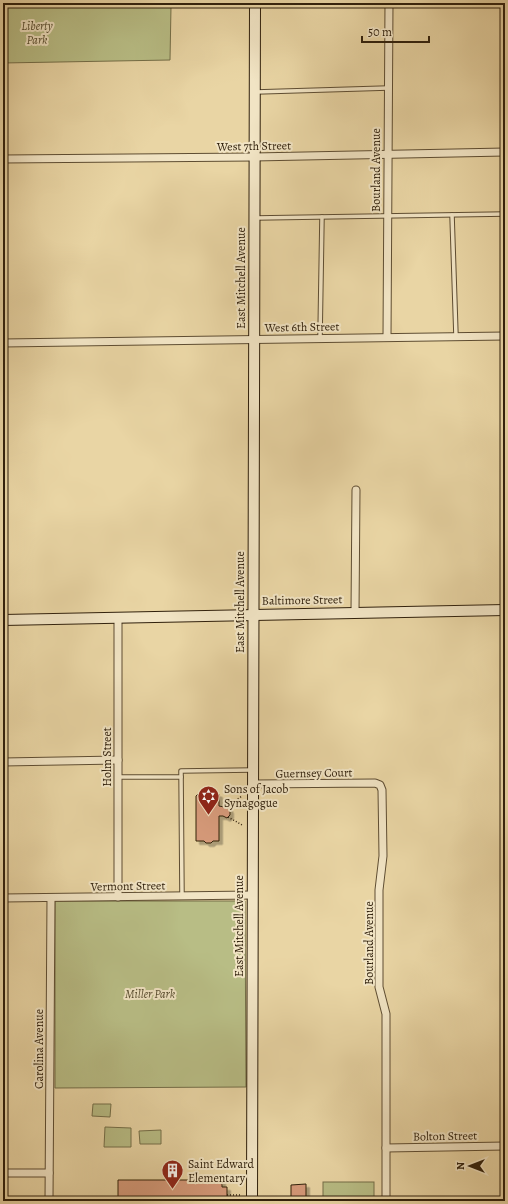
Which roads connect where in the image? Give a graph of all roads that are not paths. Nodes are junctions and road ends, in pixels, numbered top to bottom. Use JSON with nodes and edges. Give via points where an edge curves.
{"nodes":[{"id":1,"x":255,"y":3,"type":"edge"},
{"id":2,"x":389,"y":3,"type":"edge"},
{"id":3,"x":388,"y":88,"type":"junction"},
{"id":4,"x":255,"y":92,"type":"junction"},
{"id":5,"x":505,"y":152,"type":"edge"},
{"id":6,"x":387,"y":155,"type":"junction"},
{"id":7,"x":254,"y":157,"type":"junction"},
{"id":8,"x":3,"y":159,"type":"edge"},
{"id":9,"x":505,"y":214,"type":"edge"},
{"id":10,"x":452,"y":215,"type":"junction"},
{"id":11,"x":387,"y":216,"type":"junction"},
{"id":12,"x":322,"y":217,"type":"junction"},
{"id":13,"x":254,"y":218,"type":"junction"},
{"id":14,"x":456,"y":336,"type":"junction"},
{"id":15,"x":505,"y":336,"type":"edge"},
{"id":16,"x":387,"y":337,"type":"junction"},
{"id":17,"x":320,"y":338,"type":"junction"},
{"id":18,"x":254,"y":339,"type":"junction"},
{"id":19,"x":3,"y":343,"type":"edge"},
{"id":20,"x":356,"y":490,"type":"dead end"},
{"id":21,"x":505,"y":610,"type":"edge"},
{"id":22,"x":355,"y":613,"type":"junction"},
{"id":23,"x":253,"y":614,"type":"junction"},
{"id":24,"x":118,"y":618,"type":"junction"},
{"id":25,"x":3,"y":620,"type":"edge"},
{"id":26,"x":118,"y":760,"type":"junction"},
{"id":27,"x":3,"y":762,"type":"edge"},
{"id":28,"x":253,"y":770,"type":"junction"},
{"id":29,"x":118,"y":777,"type":"junction"},
{"id":30,"x":181,"y":777,"type":"junction"},
{"id":31,"x":375,"y":783,"type":"joint"},
{"id":32,"x":253,"y":784,"type":"junction"},
{"id":33,"x":252,"y":895,"type":"junction"},
{"id":34,"x":182,"y":896,"type":"junction"},
{"id":35,"x":118,"y":897,"type":"junction"},
{"id":36,"x":3,"y":898,"type":"edge"},
{"id":37,"x":51,"y":898,"type":"junction"},
{"id":38,"x":505,"y":1146,"type":"edge"},
{"id":39,"x":386,"y":1148,"type":"junction"},
{"id":40,"x":3,"y":1173,"type":"edge"},
{"id":41,"x":49,"y":1173,"type":"junction"},
{"id":42,"x":49,"y":1201,"type":"edge"},
{"id":43,"x":252,"y":1201,"type":"edge"},
{"id":44,"x":272,"y":1201,"type":"edge"},
{"id":45,"x":386,"y":1201,"type":"edge"}],
"edges":[{"from":1,"to":4,"type":"street","name":"East Mitchell Avenue"},
{"from":2,"to":3,"type":"street","name":"Bourland Avenue"},
{"from":3,"to":4,"type":"lane"},
{"from":3,"to":6,"type":"street","name":"Bourland Avenue"},
{"from":4,"to":7,"type":"street","name":"East Mitchell Avenue"},
{"from":5,"to":6,"type":"street","name":"West 7th Street"},
{"from":6,"to":7,"type":"street","name":"West 7th Street"},
{"from":6,"to":11,"type":"street","name":"Bourland Avenue"},
{"from":7,"to":8,"type":"street","name":"West 7th Street"},
{"from":7,"to":13,"type":"street","name":"East Mitchell Avenue"},
{"from":9,"to":10,"type":"lane"},
{"from":10,"to":11,"type":"lane"},
{"from":10,"to":14,"type":"lane"},
{"from":11,"to":12,"type":"lane"},
{"from":11,"to":16,"type":"street","name":"Bourland Avenue"},
{"from":12,"to":13,"type":"lane"},
{"from":12,"to":17,"type":"lane"},
{"from":13,"to":18,"type":"street","name":"East Mitchell Avenue"},
{"from":14,"to":15,"type":"street","name":"West 6th Street"},
{"from":14,"to":16,"type":"street","name":"West 6th Street"},
{"from":16,"to":17,"type":"street","name":"West 6th Street"},
{"from":17,"to":18,"type":"street","name":"West 6th Street"},
{"from":18,"to":19,"type":"street","name":"West 6th Street"},
{"from":18,"to":23,"type":"street","name":"East Mitchell Avenue"},
{"from":20,"to":22,"type":"street"},
{"from":21,"to":22,"type":"street","name":"Baltimore Street"},
{"from":22,"to":23,"type":"street","name":"Baltimore Street"},
{"from":23,"to":24,"type":"street","name":"Baltimore Street"},
{"from":23,"to":28,"type":"street","name":"East Mitchell Avenue"},
{"from":24,"to":25,"type":"street","name":"Baltimore Street"},
{"from":24,"to":26,"type":"street","name":"Holm Street"},
{"from":26,"to":27,"type":"street"},
{"from":26,"to":29,"type":"street","name":"Holm Street"},
{"from":28,"to":30,"type":"lane","via":[[181,771]]},
{"from":28,"to":32,"type":"street","name":"East Mitchell Avenue"},
{"from":29,"to":30,"type":"lane"},
{"from":29,"to":35,"type":"street","name":"Holm Street"},
{"from":30,"to":34,"type":"lane"},
{"from":31,"to":32,"type":"street","name":"Guernsey Court"},
{"from":31,"to":39,"type":"street","name":"Bourland Avenue","via":[[380,785],[382,790],[383,856],[379,890],[379,986],[386,1014]]},
{"from":32,"to":33,"type":"street","name":"East Mitchell Avenue"},
{"from":33,"to":34,"type":"street","name":"Vermont Street"},
{"from":33,"to":43,"type":"street","name":"East Mitchell Avenue"},
{"from":34,"to":35,"type":"street","name":"Vermont Street"},
{"from":35,"to":37,"type":"street","name":"Vermont Street"},
{"from":36,"to":37,"type":"street","name":"Vermont Street"},
{"from":37,"to":41,"type":"street","name":"Carolina Avenue"},
{"from":38,"to":39,"type":"street","name":"Bolton Street"},
{"from":39,"to":45,"type":"street","name":"Bourland Avenue"},
{"from":40,"to":41,"type":"street"},
{"from":41,"to":42,"type":"street","name":"Carolina Avenue"},
{"from":43,"to":44,"type":"lane"}]}
